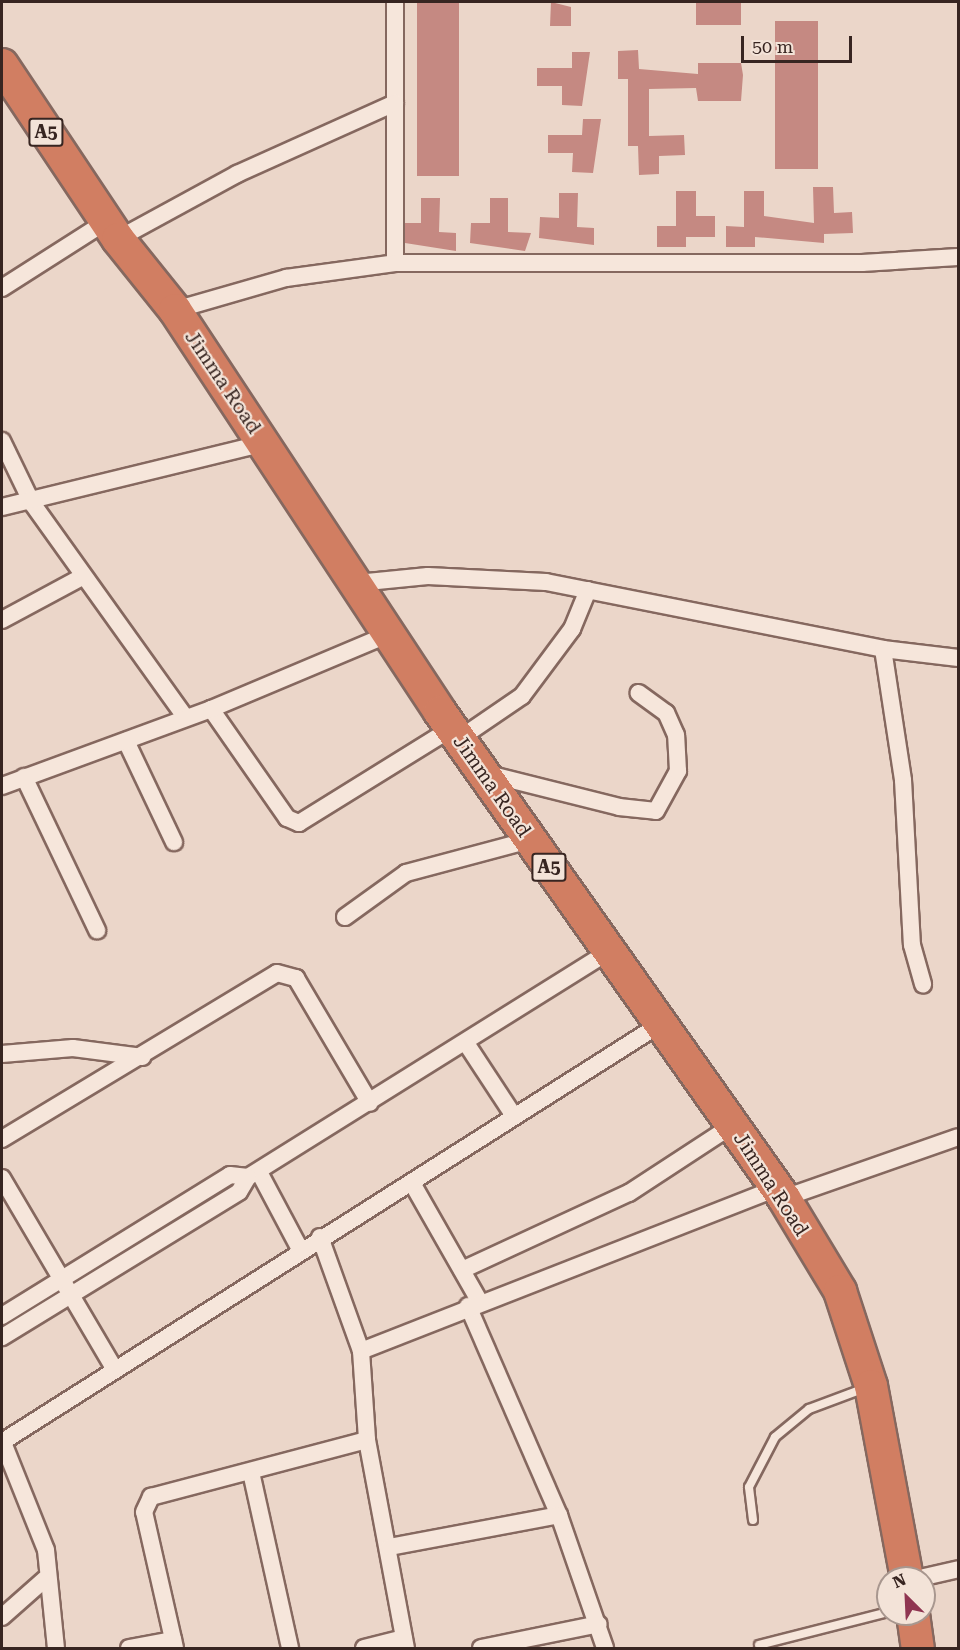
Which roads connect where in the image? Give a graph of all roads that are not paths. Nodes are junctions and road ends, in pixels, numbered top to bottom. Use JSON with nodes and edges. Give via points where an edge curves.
{"nodes":[{"id":1,"x":395,"y":2,"type":"edge"},
{"id":2,"x":7,"y":86,"type":"edge"},
{"id":3,"x":395,"y":103,"type":"junction"},
{"id":4,"x":112,"y":230,"type":"junction"},
{"id":5,"x":958,"y":257,"type":"edge"},
{"id":6,"x":395,"y":264,"type":"junction"},
{"id":7,"x":2,"y":288,"type":"edge"},
{"id":8,"x":175,"y":310,"type":"junction"},
{"id":9,"x":2,"y":441,"type":"edge"},
{"id":10,"x":264,"y":443,"type":"junction"},
{"id":11,"x":32,"y":503,"type":"junction"},
{"id":12,"x":2,"y":507,"type":"edge"},
{"id":13,"x":82,"y":577,"type":"junction"},
{"id":14,"x":357,"y":583,"type":"junction"},
{"id":15,"x":588,"y":590,"type":"junction"},
{"id":16,"x":2,"y":620,"type":"edge"},
{"id":17,"x":389,"y":634,"type":"junction"},
{"id":18,"x":883,"y":649,"type":"junction"},
{"id":19,"x":958,"y":658,"type":"edge"},
{"id":20,"x":638,"y":693,"type":"dead end"},
{"id":21,"x":211,"y":709,"type":"junction"},
{"id":22,"x":185,"y":717,"type":"junction"},
{"id":23,"x":455,"y":734,"type":"junction"},
{"id":24,"x":126,"y":741,"type":"junction"},
{"id":25,"x":483,"y":772,"type":"junction"},
{"id":26,"x":24,"y":777,"type":"junction"},
{"id":27,"x":2,"y":786,"type":"edge"},
{"id":28,"x":530,"y":840,"type":"junction"},
{"id":29,"x":174,"y":842,"type":"dead end"},
{"id":30,"x":345,"y":917,"type":"dead end"},
{"id":31,"x":97,"y":930,"type":"dead end"},
{"id":32,"x":608,"y":952,"type":"junction"},
{"id":33,"x":922,"y":984,"type":"dead end"},
{"id":34,"x":662,"y":1023,"type":"junction"},
{"id":35,"x":466,"y":1043,"type":"junction"},
{"id":36,"x":2,"y":1054,"type":"edge"},
{"id":37,"x":142,"y":1057,"type":"junction"},
{"id":38,"x":370,"y":1103,"type":"junction"},
{"id":39,"x":514,"y":1116,"type":"junction"},
{"id":40,"x":733,"y":1125,"type":"junction"},
{"id":41,"x":958,"y":1137,"type":"edge"},
{"id":42,"x":2,"y":1139,"type":"edge"},
{"id":43,"x":253,"y":1174,"type":"junction"},
{"id":44,"x":2,"y":1179,"type":"edge"},
{"id":45,"x":411,"y":1183,"type":"junction"},
{"id":46,"x":780,"y":1193,"type":"junction"},
{"id":47,"x":320,"y":1237,"type":"junction"},
{"id":48,"x":300,"y":1249,"type":"junction"},
{"id":49,"x":462,"y":1270,"type":"junction"},
{"id":50,"x":63,"y":1280,"type":"junction"},
{"id":51,"x":74,"y":1296,"type":"junction"},
{"id":52,"x":474,"y":1304,"type":"junction"},
{"id":53,"x":2,"y":1316,"type":"edge"},
{"id":54,"x":2,"y":1337,"type":"edge"},
{"id":55,"x":361,"y":1352,"type":"junction"},
{"id":56,"x":115,"y":1370,"type":"junction"},
{"id":57,"x":871,"y":1386,"type":"junction"},
{"id":58,"x":367,"y":1440,"type":"junction"},
{"id":59,"x":2,"y":1442,"type":"edge"},
{"id":60,"x":251,"y":1472,"type":"junction"},
{"id":61,"x":560,"y":1515,"type":"junction"},
{"id":62,"x":753,"y":1520,"type":"dead end"},
{"id":63,"x":390,"y":1547,"type":"junction"},
{"id":64,"x":905,"y":1566,"type":"edge"},
{"id":65,"x":958,"y":1569,"type":"edge"},
{"id":66,"x":936,"y":1574,"type":"edge"},
{"id":67,"x":45,"y":1579,"type":"junction"},
{"id":68,"x":876,"y":1615,"type":"edge"},
{"id":69,"x":2,"y":1617,"type":"edge"},
{"id":70,"x":599,"y":1624,"type":"junction"},
{"id":71,"x":915,"y":1626,"type":"edge"},
{"id":72,"x":405,"y":1643,"type":"edge"},
{"id":73,"x":174,"y":1644,"type":"edge"},
{"id":74,"x":759,"y":1645,"type":"dead end"},
{"id":75,"x":56,"y":1648,"type":"edge"},
{"id":76,"x":129,"y":1648,"type":"edge"},
{"id":77,"x":290,"y":1648,"type":"edge"},
{"id":78,"x":364,"y":1648,"type":"edge"},
{"id":79,"x":482,"y":1648,"type":"edge"},
{"id":80,"x":604,"y":1648,"type":"edge"},
{"id":81,"x":918,"y":1648,"type":"edge"}],
"edges":[{"from":1,"to":3,"type":"street"},
{"from":2,"to":4,"type":"highway","name":"Jimma Road","number":"A5"},
{"from":3,"to":4,"type":"street"},
{"from":3,"to":6,"type":"street"},
{"from":4,"to":7,"type":"street"},
{"from":4,"to":8,"type":"highway","name":"Jimma Road","number":"A5"},
{"from":5,"to":6,"type":"street","via":[[862,263]]},
{"from":6,"to":8,"type":"street","via":[[286,278]]},
{"from":8,"to":10,"type":"highway","name":"Jimma Road","number":"A5"},
{"from":9,"to":11,"type":"street"},
{"from":10,"to":11,"type":"street"},
{"from":10,"to":14,"type":"highway","name":"Jimma Road","number":"A5"},
{"from":11,"to":12,"type":"street"},
{"from":11,"to":13,"type":"street"},
{"from":13,"to":16,"type":"street"},
{"from":13,"to":22,"type":"street"},
{"from":14,"to":15,"type":"street","via":[[428,576],[546,582]]},
{"from":14,"to":17,"type":"highway","name":"Jimma Road","number":"A5"},
{"from":15,"to":18,"type":"street"},
{"from":15,"to":23,"type":"street","via":[[572,629],[522,696]]},
{"from":17,"to":21,"type":"street"},
{"from":17,"to":23,"type":"highway","name":"Jimma Road","number":"A5"},
{"from":18,"to":19,"type":"street"},
{"from":18,"to":33,"type":"street","via":[[903,780],[912,945]]},
{"from":20,"to":25,"type":"street","via":[[666,713],[676,735],[678,771],[657,811],[619,807]]},
{"from":21,"to":22,"type":"street"},
{"from":21,"to":23,"type":"street","via":[[287,818],[299,824]]},
{"from":22,"to":24,"type":"street"},
{"from":23,"to":25,"type":"highway","name":"Jimma Road","number":"A5"},
{"from":24,"to":26,"type":"street"},
{"from":24,"to":29,"type":"street"},
{"from":25,"to":28,"type":"highway","name":"Jimma Road","number":"A5"},
{"from":26,"to":27,"type":"street"},
{"from":26,"to":31,"type":"street"},
{"from":28,"to":30,"type":"street","via":[[406,873]]},
{"from":28,"to":32,"type":"highway","name":"Jimma Road","number":"A5"},
{"from":32,"to":34,"type":"highway","name":"Jimma Road","number":"A5"},
{"from":32,"to":35,"type":"street"},
{"from":34,"to":39,"type":"street"},
{"from":34,"to":40,"type":"highway","name":"Jimma Road","number":"A5"},
{"from":35,"to":38,"type":"street"},
{"from":35,"to":39,"type":"street"},
{"from":36,"to":37,"type":"street","via":[[73,1048]]},
{"from":37,"to":38,"type":"street","via":[[260,980],[285,973],[296,978]]},
{"from":37,"to":42,"type":"street"},
{"from":38,"to":43,"type":"street"},
{"from":39,"to":45,"type":"street"},
{"from":40,"to":46,"type":"highway","name":"Jimma Road","number":"A5"},
{"from":40,"to":49,"type":"street","via":[[629,1193]]},
{"from":41,"to":46,"type":"street"},
{"from":43,"to":48,"type":"street"},
{"from":43,"to":50,"type":"street","via":[[230,1175]]},
{"from":43,"to":51,"type":"street","via":[[239,1192]]},
{"from":44,"to":50,"type":"street"},
{"from":45,"to":47,"type":"street"},
{"from":45,"to":49,"type":"street"},
{"from":46,"to":52,"type":"street"},
{"from":46,"to":57,"type":"highway","name":"Jimma Road","number":"A5","via":[[840,1291]]},
{"from":47,"to":48,"type":"street"},
{"from":47,"to":55,"type":"street"},
{"from":48,"to":56,"type":"street"},
{"from":49,"to":52,"type":"street"},
{"from":50,"to":51,"type":"street"},
{"from":50,"to":53,"type":"street"},
{"from":51,"to":54,"type":"street"},
{"from":51,"to":56,"type":"street"},
{"from":52,"to":55,"type":"street"},
{"from":52,"to":61,"type":"street"},
{"from":55,"to":58,"type":"street"},
{"from":56,"to":59,"type":"street"},
{"from":57,"to":62,"type":"lane","via":[[809,1409],[775,1437],[749,1487]]},
{"from":57,"to":64,"type":"highway","name":"Jimma Road","number":"A5"},
{"from":58,"to":60,"type":"street"},
{"from":58,"to":63,"type":"street"},
{"from":59,"to":67,"type":"street","via":[[46,1550]]},
{"from":60,"to":73,"type":"street","via":[[151,1497],[144,1512]]},
{"from":60,"to":77,"type":"street"},
{"from":61,"to":63,"type":"street"},
{"from":61,"to":70,"type":"street"},
{"from":63,"to":72,"type":"street"},
{"from":65,"to":66,"type":"street"},
{"from":67,"to":69,"type":"street"},
{"from":67,"to":75,"type":"street"},
{"from":68,"to":74,"type":"lane"},
{"from":70,"to":79,"type":"street"},
{"from":70,"to":80,"type":"street"},
{"from":71,"to":81,"type":"highway"},
{"from":72,"to":78,"type":"street"},
{"from":73,"to":76,"type":"street"}]}
